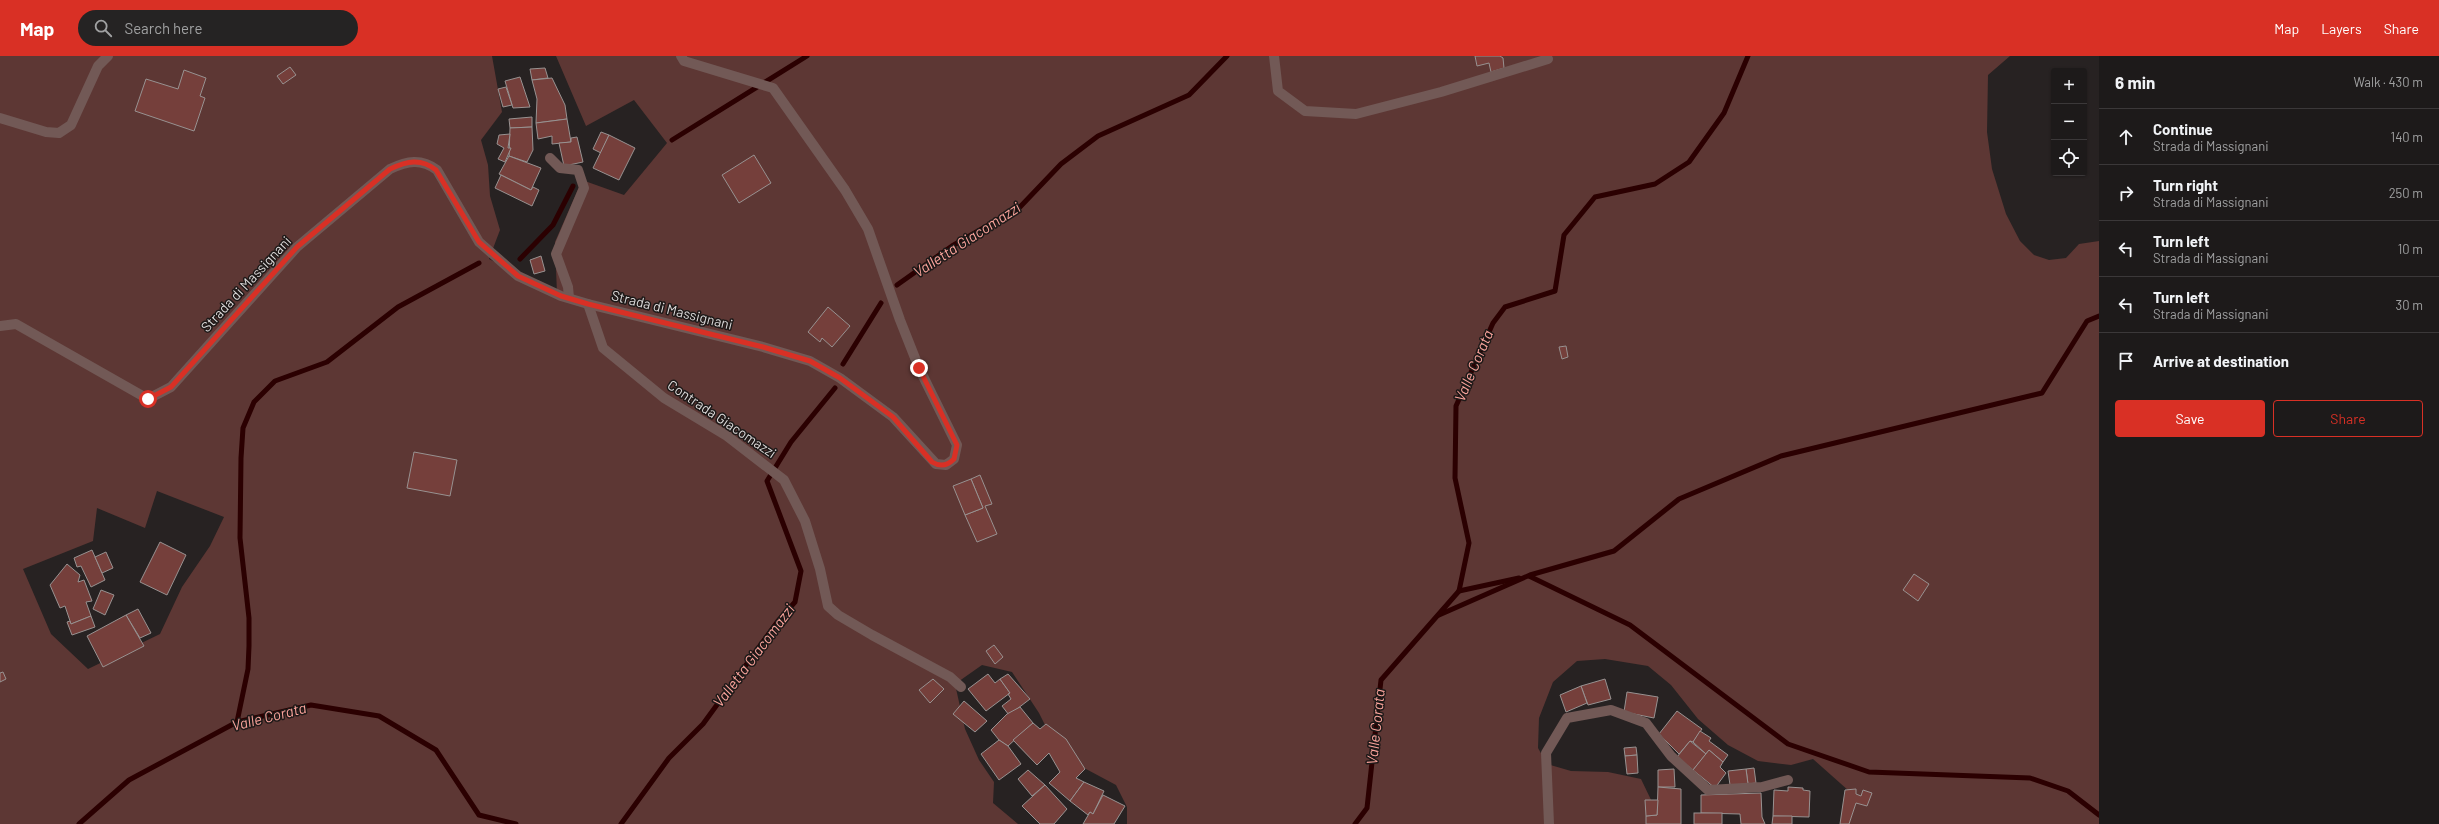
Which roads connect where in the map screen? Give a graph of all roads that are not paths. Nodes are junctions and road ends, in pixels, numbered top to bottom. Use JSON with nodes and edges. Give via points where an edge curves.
{"nodes":[{"id":1,"x":108,"y":56,"type":"edge"},
{"id":2,"x":682,"y":56,"type":"edge"},
{"id":3,"x":1274,"y":56,"type":"edge"},
{"id":4,"x":1548,"y":59,"type":"dead end"},
{"id":5,"x":0,"y":118,"type":"edge"},
{"id":6,"x":550,"y":158,"type":"dead end"},
{"id":7,"x":569,"y":298,"type":"junction"},
{"id":8,"x":588,"y":304,"type":"junction"},
{"id":9,"x":0,"y":326,"type":"edge"},
{"id":10,"x":961,"y":687,"type":"dead end"},
{"id":11,"x":1788,"y":780,"type":"dead end"},
{"id":12,"x":1549,"y":824,"type":"edge"}],
"edges":[{"from":1,"to":5,"type":"street","via":[[98,66],[71,125],[59,133],[46,132]]},
{"from":2,"to":8,"type":"street","name":"Strada di Massignani","via":[[684,61],[773,88],[845,190],[868,229],[919,368],[957,445],[957,455],[946,465],[932,462],[893,417],[840,378],[810,361]]},
{"from":3,"to":4,"type":"street","via":[[1278,91],[1305,111],[1356,114],[1441,92]]},
{"from":6,"to":7,"type":"street","via":[[560,168],[578,170],[584,188],[556,254],[568,287]]},
{"from":7,"to":8,"type":"street","name":"Strada di Massignani"},
{"from":7,"to":9,"type":"street","name":"Strada di Massignani","via":[[518,276],[479,242],[436,170],[428,163],[407,161],[390,169],[297,247],[171,387],[148,399],[16,324]]},
{"from":8,"to":10,"type":"street","name":"Contrada Giacomazzi","via":[[603,348],[664,398],[727,436],[784,480],[805,520],[828,606],[838,615],[872,635],[950,677]]},
{"from":11,"to":12,"type":"street","via":[[1762,788],[1708,790],[1671,756],[1646,723],[1611,710],[1567,718],[1546,753]]}]}
